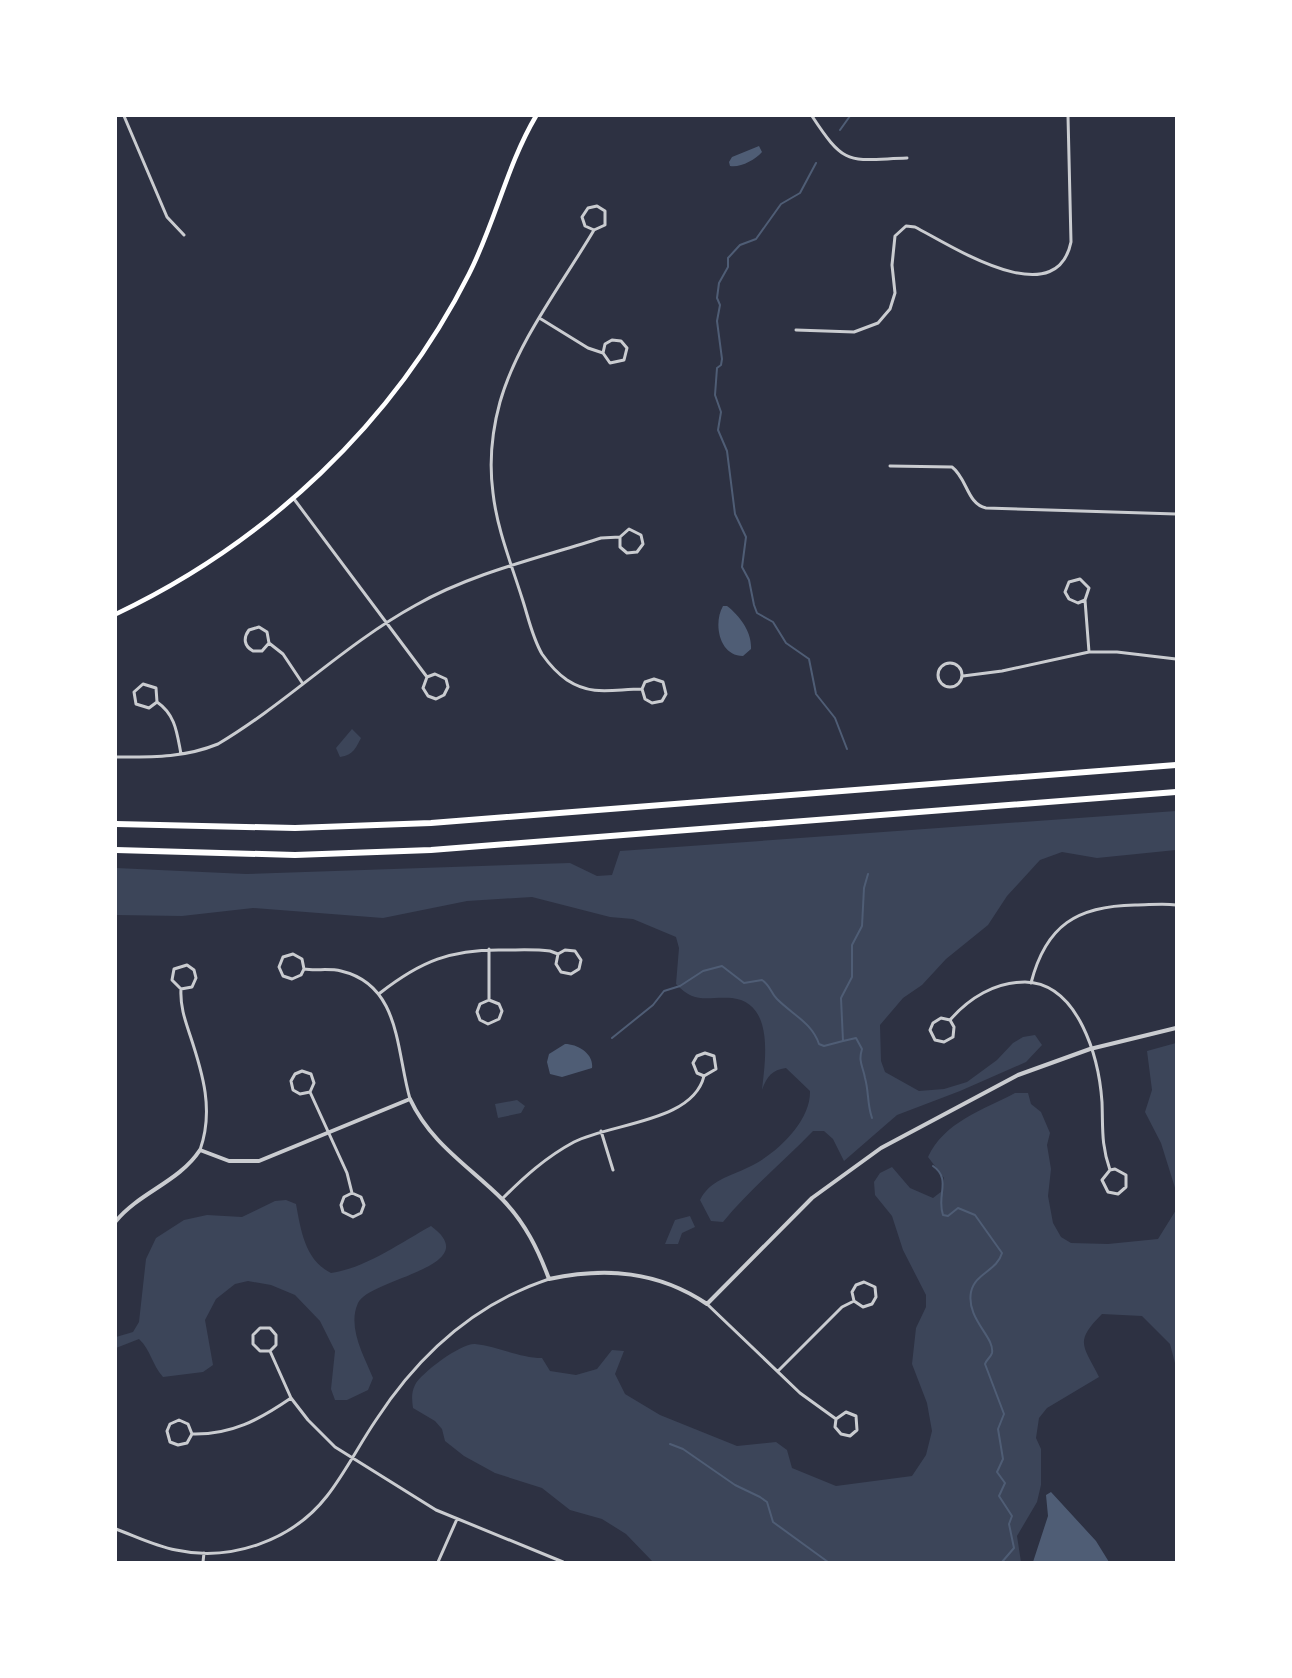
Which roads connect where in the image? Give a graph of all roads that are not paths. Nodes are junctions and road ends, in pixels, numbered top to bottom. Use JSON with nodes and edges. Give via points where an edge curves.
{"nodes":[{"id":1,"x":124,"y":116,"type":"edge"},
{"id":2,"x":536,"y":116,"type":"edge"},
{"id":3,"x":812,"y":116,"type":"edge"},
{"id":4,"x":1068,"y":116,"type":"edge"},
{"id":5,"x":908,"y":158,"type":"dead end"},
{"id":6,"x":594,"y":230,"type":"junction"},
{"id":7,"x":184,"y":235,"type":"dead end"},
{"id":8,"x":541,"y":319,"type":"junction"},
{"id":9,"x":796,"y":330,"type":"dead end"},
{"id":10,"x":603,"y":353,"type":"junction"},
{"id":11,"x":890,"y":466,"type":"dead end"},
{"id":12,"x":294,"y":499,"type":"junction"},
{"id":13,"x":1176,"y":514,"type":"edge"},
{"id":14,"x":620,"y":537,"type":"junction"},
{"id":15,"x":512,"y":567,"type":"junction"},
{"id":16,"x":1085,"y":600,"type":"junction"},
{"id":17,"x":116,"y":614,"type":"edge"},
{"id":18,"x":386,"y":623,"type":"junction"},
{"id":19,"x":269,"y":643,"type":"junction"},
{"id":20,"x":1089,"y":652,"type":"junction"},
{"id":21,"x":1176,"y":659,"type":"edge"},
{"id":22,"x":963,"y":676,"type":"junction"},
{"id":23,"x":427,"y":678,"type":"junction"},
{"id":24,"x":303,"y":684,"type":"junction"},
{"id":25,"x":642,"y":689,"type":"junction"},
{"id":26,"x":158,"y":702,"type":"junction"},
{"id":27,"x":181,"y":754,"type":"junction"},
{"id":28,"x":116,"y":757,"type":"edge"},
{"id":29,"x":1176,"y":765,"type":"edge"},
{"id":30,"x":1176,"y":792,"type":"edge"},
{"id":31,"x":116,"y":824,"type":"edge"},
{"id":32,"x":116,"y":850,"type":"edge"},
{"id":33,"x":1176,"y":905,"type":"edge"},
{"id":34,"x":489,"y":950,"type":"junction"},
{"id":35,"x":558,"y":954,"type":"junction"},
{"id":36,"x":304,"y":969,"type":"junction"},
{"id":37,"x":1031,"y":982,"type":"junction"},
{"id":38,"x":181,"y":989,"type":"junction"},
{"id":39,"x":380,"y":993,"type":"junction"},
{"id":40,"x":489,"y":1000,"type":"junction"},
{"id":41,"x":950,"y":1020,"type":"junction"},
{"id":42,"x":1176,"y":1028,"type":"edge"},
{"id":43,"x":1090,"y":1049,"type":"junction"},
{"id":44,"x":704,"y":1076,"type":"junction"},
{"id":45,"x":310,"y":1092,"type":"junction"},
{"id":46,"x":410,"y":1099,"type":"junction"},
{"id":47,"x":601,"y":1131,"type":"junction"},
{"id":48,"x":328,"y":1133,"type":"junction"},
{"id":49,"x":200,"y":1150,"type":"junction"},
{"id":50,"x":613,"y":1170,"type":"dead end"},
{"id":51,"x":1110,"y":1170,"type":"junction"},
{"id":52,"x":352,"y":1193,"type":"junction"},
{"id":53,"x":502,"y":1199,"type":"junction"},
{"id":54,"x":116,"y":1221,"type":"edge"},
{"id":55,"x":549,"y":1279,"type":"junction"},
{"id":56,"x":854,"y":1301,"type":"junction"},
{"id":57,"x":707,"y":1304,"type":"junction"},
{"id":58,"x":270,"y":1351,"type":"junction"},
{"id":59,"x":778,"y":1371,"type":"junction"},
{"id":60,"x":291,"y":1398,"type":"junction"},
{"id":61,"x":836,"y":1419,"type":"junction"},
{"id":62,"x":192,"y":1434,"type":"junction"},
{"id":63,"x":351,"y":1458,"type":"junction"},
{"id":64,"x":457,"y":1519,"type":"junction"},
{"id":65,"x":116,"y":1529,"type":"edge"},
{"id":66,"x":204,"y":1553,"type":"junction"},
{"id":67,"x":203,"y":1563,"type":"edge"},
{"id":68,"x":438,"y":1563,"type":"edge"},
{"id":69,"x":563,"y":1563,"type":"edge"}],
"edges":[{"from":1,"to":7,"type":"street","via":[[167,217]]},
{"from":2,"to":12,"type":"main road","via":[[471,272],[442,323],[375,415]]},
{"from":3,"to":5,"type":"street","via":[[835,149],[849,158]]},
{"from":4,"to":9,"type":"street","via":[[1071,242],[1066,256],[1054,269],[1038,276],[1005,271],[906,226],[895,236],[893,301],[878,323],[854,332]]},
{"from":6,"to":6,"type":"street","via":[[601,229],[607,220],[605,211],[597,206],[588,208],[582,217],[585,226]]},
{"from":6,"to":8,"type":"street"},
{"from":8,"to":10,"type":"street"},
{"from":8,"to":15,"type":"street","via":[[507,383],[492,449],[496,511]]},
{"from":10,"to":10,"type":"street","via":[[614,364],[624,360],[627,353],[618,339],[608,342]]},
{"from":11,"to":13,"type":"street","via":[[952,467],[975,503],[986,508]]},
{"from":12,"to":17,"type":"main road","via":[[195,570]]},
{"from":12,"to":18,"type":"street"},
{"from":14,"to":14,"type":"street","via":[[620,547],[627,553],[637,552],[643,544],[642,535],[633,529]]},
{"from":14,"to":15,"type":"street","via":[[600,538]]},
{"from":15,"to":18,"type":"street","via":[[434,595]]},
{"from":15,"to":25,"type":"street","via":[[536,640],[556,671],[588,690],[613,693]]},
{"from":16,"to":16,"type":"street","via":[[1089,592],[1086,582],[1077,578],[1069,582],[1065,592],[1069,599],[1078,603]]},
{"from":16,"to":20,"type":"street"},
{"from":18,"to":23,"type":"street"},
{"from":18,"to":24,"type":"street"},
{"from":19,"to":19,"type":"street","via":[[262,651],[253,651],[245,639],[249,630],[259,627],[267,632]]},
{"from":19,"to":24,"type":"street","via":[[283,654]]},
{"from":20,"to":21,"type":"street"},
{"from":20,"to":22,"type":"street"},
{"from":22,"to":22,"type":"street","via":[[960,683],[950,688],[939,682],[937,676],[942,665],[951,663],[960,668]]},
{"from":23,"to":23,"type":"street","via":[[423,688],[428,696],[436,699],[444,695],[446,679],[435,674]]},
{"from":24,"to":27,"type":"street","via":[[218,744]]},
{"from":25,"to":25,"type":"street","via":[[645,699],[652,703],[662,701],[666,694],[663,682],[654,679],[645,682]]},
{"from":26,"to":26,"type":"street","via":[[158,692],[152,685],[143,684],[134,692],[140,707],[149,708]]},
{"from":26,"to":27,"type":"street","via":[[173,720]]},
{"from":27,"to":28,"type":"street"},
{"from":29,"to":31,"type":"highway","via":[[431,823],[295,828]]},
{"from":30,"to":32,"type":"highway","via":[[431,850],[295,855]]},
{"from":33,"to":37,"type":"street","via":[[1112,906],[1082,913],[1060,927],[1045,946]]},
{"from":34,"to":35,"type":"street"},
{"from":34,"to":39,"type":"street","via":[[437,958],[405,973]]},
{"from":34,"to":40,"type":"street"},
{"from":35,"to":35,"type":"street","via":[[556,964],[561,972],[571,974],[579,969],[581,960],[575,951]]},
{"from":36,"to":36,"type":"street","via":[[297,978],[288,978],[280,972],[280,962],[287,955],[298,955]]},
{"from":36,"to":39,"type":"street","via":[[348,973]]},
{"from":37,"to":41,"type":"street","via":[[989,990],[967,1003]]},
{"from":37,"to":43,"type":"street","via":[[1052,990],[1072,1007]]},
{"from":38,"to":38,"type":"street","via":[[174,984],[172,974],[178,966],[186,965],[194,970],[196,978],[192,987]]},
{"from":38,"to":49,"type":"street","via":[[182,1008],[207,1100],[206,1132]]},
{"from":39,"to":46,"type":"street","via":[[392,1018]]},
{"from":40,"to":40,"type":"street","via":[[480,1004],[477,1012],[480,1020],[488,1024],[499,1019],[502,1011],[499,1004]]},
{"from":41,"to":41,"type":"street","via":[[953,1036],[944,1042],[935,1040],[930,1030],[933,1023],[941,1018]]},
{"from":42,"to":43,"type":"street"},
{"from":43,"to":51,"type":"street","via":[[1102,1102],[1102,1144]]},
{"from":43,"to":57,"type":"street","via":[[1018,1075],[881,1148],[812,1198]]},
{"from":44,"to":44,"type":"street","via":[[714,1073],[717,1065],[714,1056],[705,1053],[696,1056],[693,1063],[697,1073]]},
{"from":44,"to":47,"type":"street","via":[[696,1096],[680,1107]]},
{"from":45,"to":45,"type":"street","via":[[300,1094],[293,1090],[291,1081],[295,1074],[311,1074],[314,1083]]},
{"from":45,"to":48,"type":"street"},
{"from":46,"to":48,"type":"street"},
{"from":46,"to":53,"type":"street","via":[[438,1144]]},
{"from":47,"to":50,"type":"street"},
{"from":47,"to":53,"type":"street","via":[[547,1158]]},
{"from":48,"to":49,"type":"street","via":[[259,1161],[229,1161]]},
{"from":48,"to":52,"type":"street"},
{"from":49,"to":54,"type":"street","via":[[186,1167],[138,1199]]},
{"from":51,"to":51,"type":"street","via":[[1102,1180],[1103,1187],[1118,1194],[1126,1187],[1126,1175]]},
{"from":52,"to":52,"type":"street","via":[[344,1197],[341,1205],[343,1212],[353,1217],[361,1213],[364,1205],[361,1197]]},
{"from":53,"to":55,"type":"street","via":[[530,1235]]},
{"from":55,"to":57,"type":"street","via":[[594,1272],[628,1273],[665,1281]]},
{"from":55,"to":63,"type":"street","via":[[490,1303],[454,1331],[414,1371]]},
{"from":56,"to":56,"type":"street","via":[[863,1307],[872,1304],[875,1287],[864,1282],[856,1285],[852,1292]]},
{"from":56,"to":59,"type":"street"},
{"from":57,"to":59,"type":"street"},
{"from":58,"to":58,"type":"street","via":[[260,1351],[253,1344],[253,1335],[260,1328],[270,1328],[276,1335],[276,1345]]},
{"from":58,"to":60,"type":"street"},
{"from":59,"to":61,"type":"street"},
{"from":60,"to":62,"type":"street","via":[[258,1420],[235,1429]]},
{"from":60,"to":63,"type":"street","via":[[325,1439]]},
{"from":61,"to":61,"type":"street","via":[[851,1413],[858,1420],[857,1430],[850,1436],[840,1434],[835,1427]]},
{"from":62,"to":62,"type":"street","via":[[189,1424],[179,1420],[166,1431],[170,1442],[178,1445],[187,1443]]},
{"from":63,"to":64,"type":"street"},
{"from":63,"to":66,"type":"street","via":[[327,1496],[296,1526],[248,1548]]},
{"from":64,"to":68,"type":"street"},
{"from":64,"to":69,"type":"street"},
{"from":65,"to":66,"type":"street","via":[[176,1550]]},
{"from":66,"to":67,"type":"street"}]}
